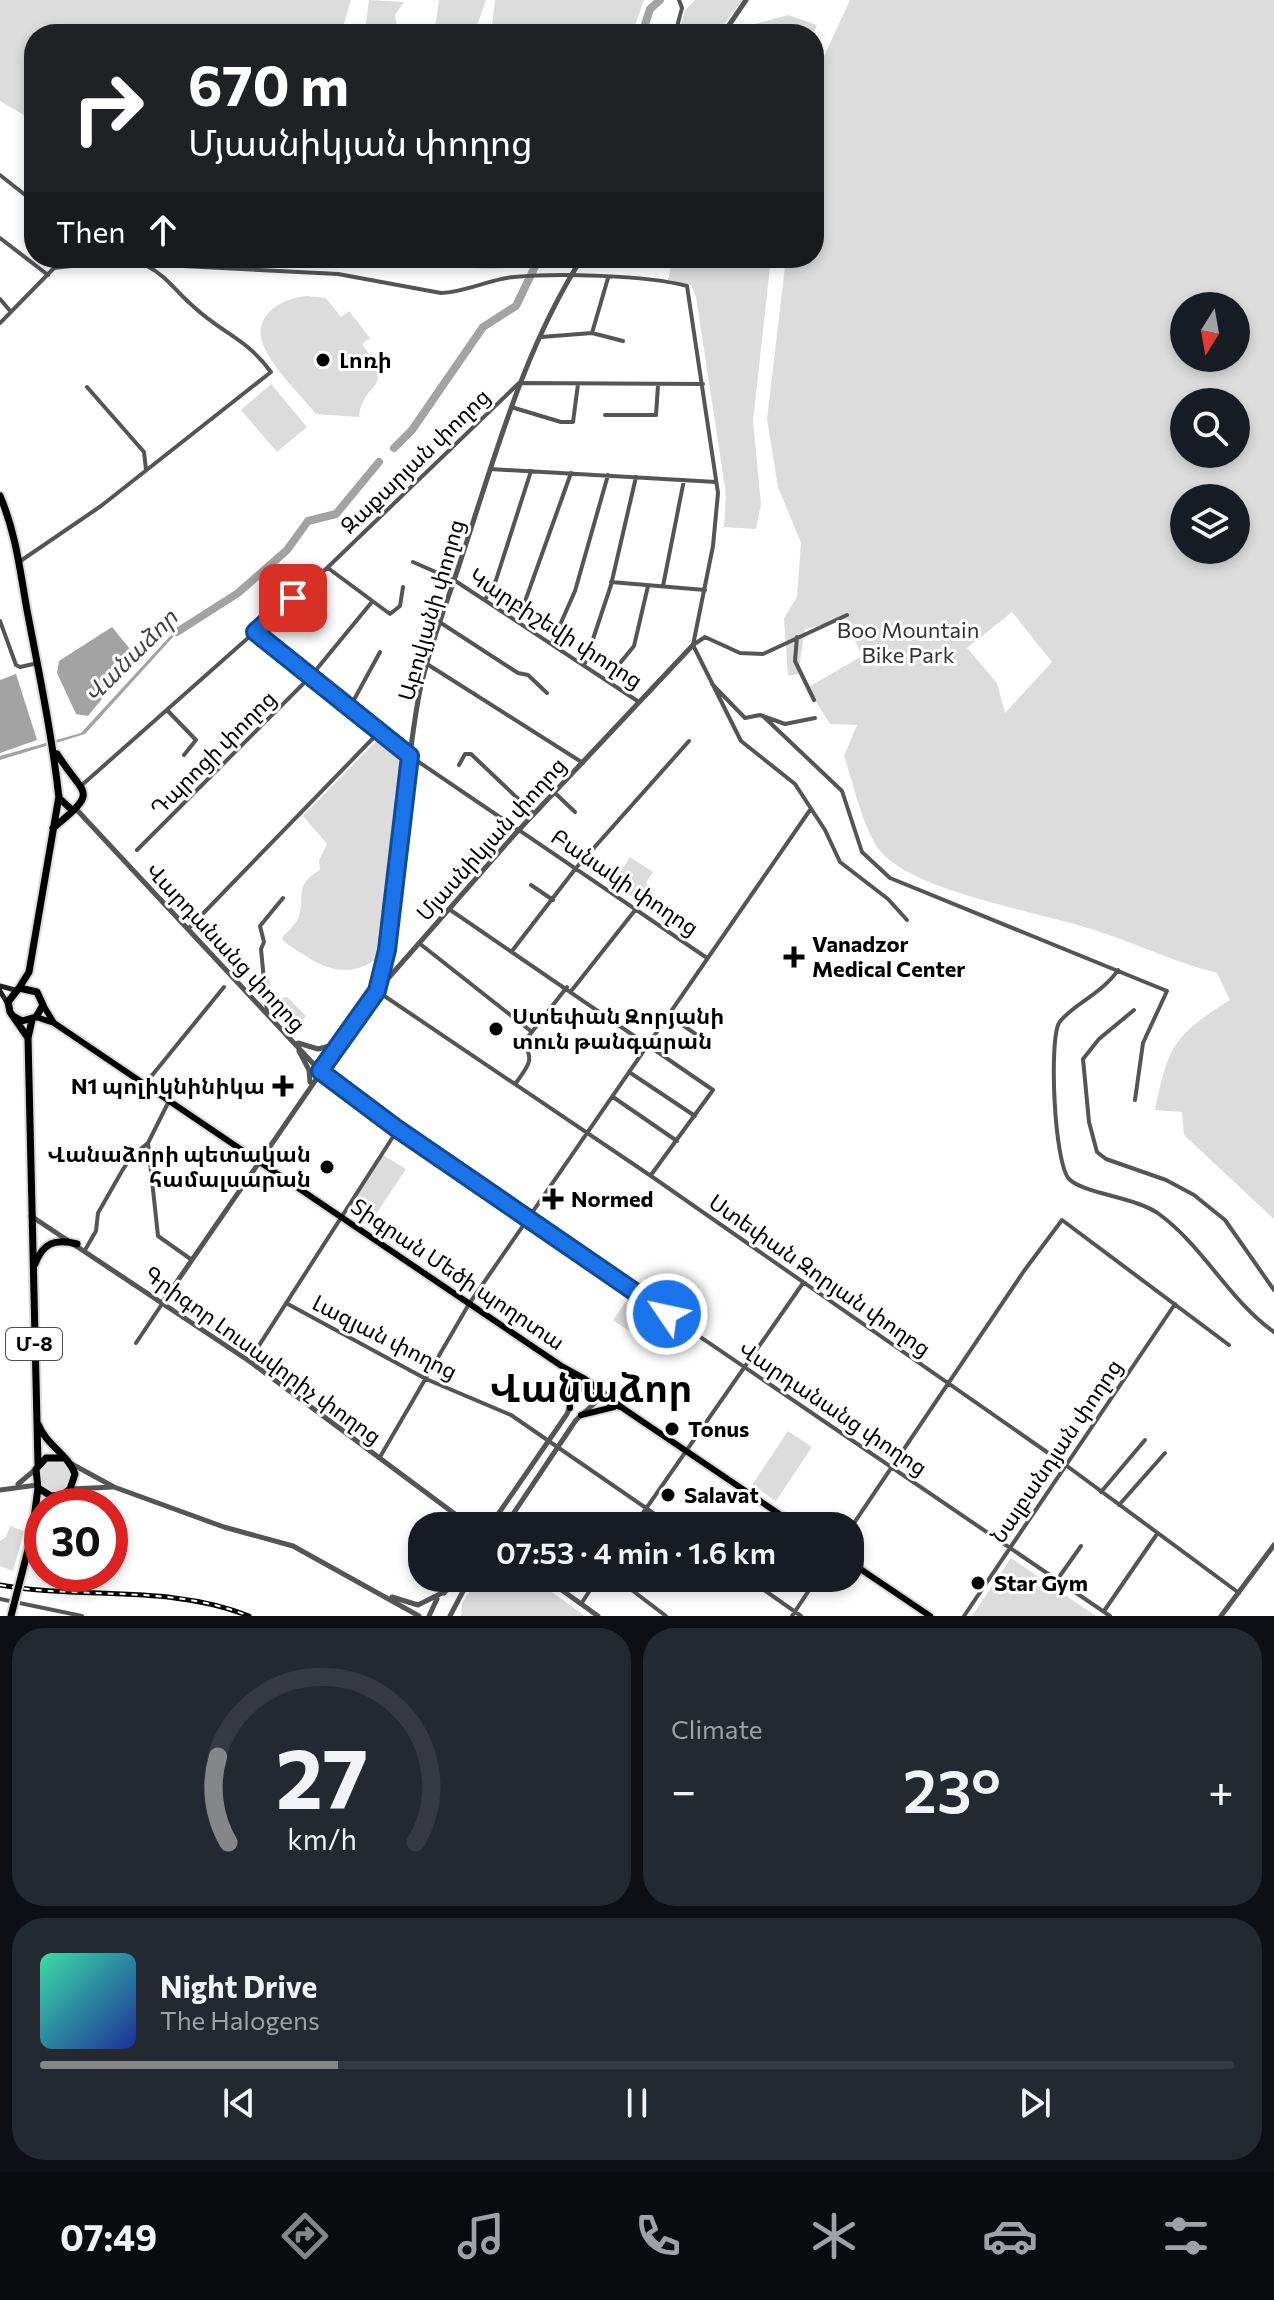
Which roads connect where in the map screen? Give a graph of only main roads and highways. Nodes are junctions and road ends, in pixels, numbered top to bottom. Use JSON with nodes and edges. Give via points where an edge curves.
{"nodes":[{"id":1,"x":0,"y":496,"type":"edge"},
{"id":2,"x":55,"y":752,"type":"junction"},
{"id":3,"x":80,"y":782,"type":"junction"},
{"id":4,"x":60,"y":785,"type":"junction"},
{"id":5,"x":59,"y":796,"type":"junction"},
{"id":6,"x":74,"y":810,"type":"junction"},
{"id":7,"x":53,"y":828,"type":"junction"},
{"id":8,"x":29,"y":972,"type":"junction"},
{"id":9,"x":0,"y":989,"type":"edge"},
{"id":10,"x":17,"y":989,"type":"junction"},
{"id":11,"x":34,"y":989,"type":"junction"},
{"id":12,"x":8,"y":1004,"type":"junction"},
{"id":13,"x":43,"y":1005,"type":"junction"},
{"id":14,"x":13,"y":1016,"type":"junction"},
{"id":15,"x":34,"y":1018,"type":"junction"},
{"id":16,"x":54,"y":1023,"type":"junction"},
{"id":17,"x":28,"y":1038,"type":"junction"},
{"id":18,"x":77,"y":1244,"type":"road end"},
{"id":19,"x":33,"y":1270,"type":"junction"},
{"id":20,"x":563,"y":1367,"type":"junction"},
{"id":21,"x":585,"y":1379,"type":"junction"},
{"id":22,"x":577,"y":1386,"type":"junction"},
{"id":23,"x":601,"y":1389,"type":"junction"},
{"id":24,"x":598,"y":1400,"type":"junction"},
{"id":25,"x":622,"y":1407,"type":"junction"},
{"id":26,"x":570,"y":1408,"type":"road end"},
{"id":27,"x":581,"y":1415,"type":"road end"},
{"id":28,"x":37,"y":1418,"type":"junction"},
{"id":29,"x":66,"y":1460,"type":"junction"},
{"id":30,"x":37,"y":1467,"type":"junction"},
{"id":31,"x":37,"y":1486,"type":"joint"},
{"id":32,"x":40,"y":1488,"type":"edge"},
{"id":33,"x":70,"y":1488,"type":"edge"},
{"id":34,"x":776,"y":1512,"type":"edge"},
{"id":35,"x":24,"y":1565,"type":"edge"},
{"id":36,"x":864,"y":1571,"type":"edge"},
{"id":37,"x":11,"y":1616,"type":"edge"},
{"id":38,"x":930,"y":1616,"type":"edge"}],
"edges":[{"from":1,"to":2,"type":"highway","via":[[12,526]]},
{"from":2,"to":3,"type":"highway"},
{"from":2,"to":4,"type":"highway"},
{"from":3,"to":4,"type":"highway","via":[[68,777]]},
{"from":3,"to":6,"type":"highway","via":[[84,798]]},
{"from":4,"to":5,"type":"highway"},
{"from":5,"to":6,"type":"highway"},
{"from":5,"to":7,"type":"highway"},
{"from":6,"to":7,"type":"highway"},
{"from":7,"to":8,"type":"highway"},
{"from":8,"to":10,"type":"highway"},
{"from":8,"to":11,"type":"highway"},
{"from":9,"to":10,"type":"main road"},
{"from":9,"to":12,"type":"main road"},
{"from":10,"to":11,"type":"highway"},
{"from":10,"to":12,"type":"highway"},
{"from":11,"to":13,"type":"highway"},
{"from":12,"to":14,"type":"highway"},
{"from":13,"to":15,"type":"highway"},
{"from":13,"to":16,"type":"main road","name":"Տիգրան Մեծի պողոտա"},
{"from":14,"to":15,"type":"highway","via":[[22,1021]]},
{"from":14,"to":17,"type":"highway"},
{"from":15,"to":16,"type":"main road","name":"Տիգրան Մեծի պողոտա"},
{"from":15,"to":17,"type":"highway","number":"Մ-8"},
{"from":16,"to":20,"type":"main road","name":"Տիգրան Մեծի պողոտա"},
{"from":17,"to":19,"type":"highway","number":"Մ-8"},
{"from":18,"to":19,"type":"highway","via":[[46,1245]]},
{"from":19,"to":28,"type":"highway","number":"Մ-8"},
{"from":20,"to":21,"type":"main road","name":"Տիգրան Մեծի պողոտա"},
{"from":20,"to":22,"type":"main road","name":"Տիգրան Մեծի պողոտա"},
{"from":20,"to":26,"type":"main road"},
{"from":21,"to":22,"type":"main road"},
{"from":21,"to":23,"type":"main road","name":"Տիգրան Մեծի պողոտա"},
{"from":22,"to":24,"type":"main road","name":"Տիգրան Մեծի պողոտա"},
{"from":23,"to":24,"type":"main road"},
{"from":23,"to":25,"type":"main road","name":"Տիգրան Մեծի պողոտա"},
{"from":24,"to":25,"type":"main road","name":"Տիգրան Մեծի պողոտա"},
{"from":25,"to":27,"type":"main road"},
{"from":25,"to":34,"type":"main road","name":"Տիգրան Մեծի պողոտա"},
{"from":28,"to":29,"type":"highway","number":"Մ-8","via":[[47,1441]]},
{"from":28,"to":30,"type":"highway","number":"Մ-8"},
{"from":29,"to":30,"type":"highway","via":[[50,1457]]},
{"from":29,"to":33,"type":"highway","via":[[75,1474]]},
{"from":30,"to":31,"type":"highway"},
{"from":31,"to":32,"type":"highway"},
{"from":35,"to":37,"type":"highway","bridge":true},
{"from":36,"to":38,"type":"main road"}]}
